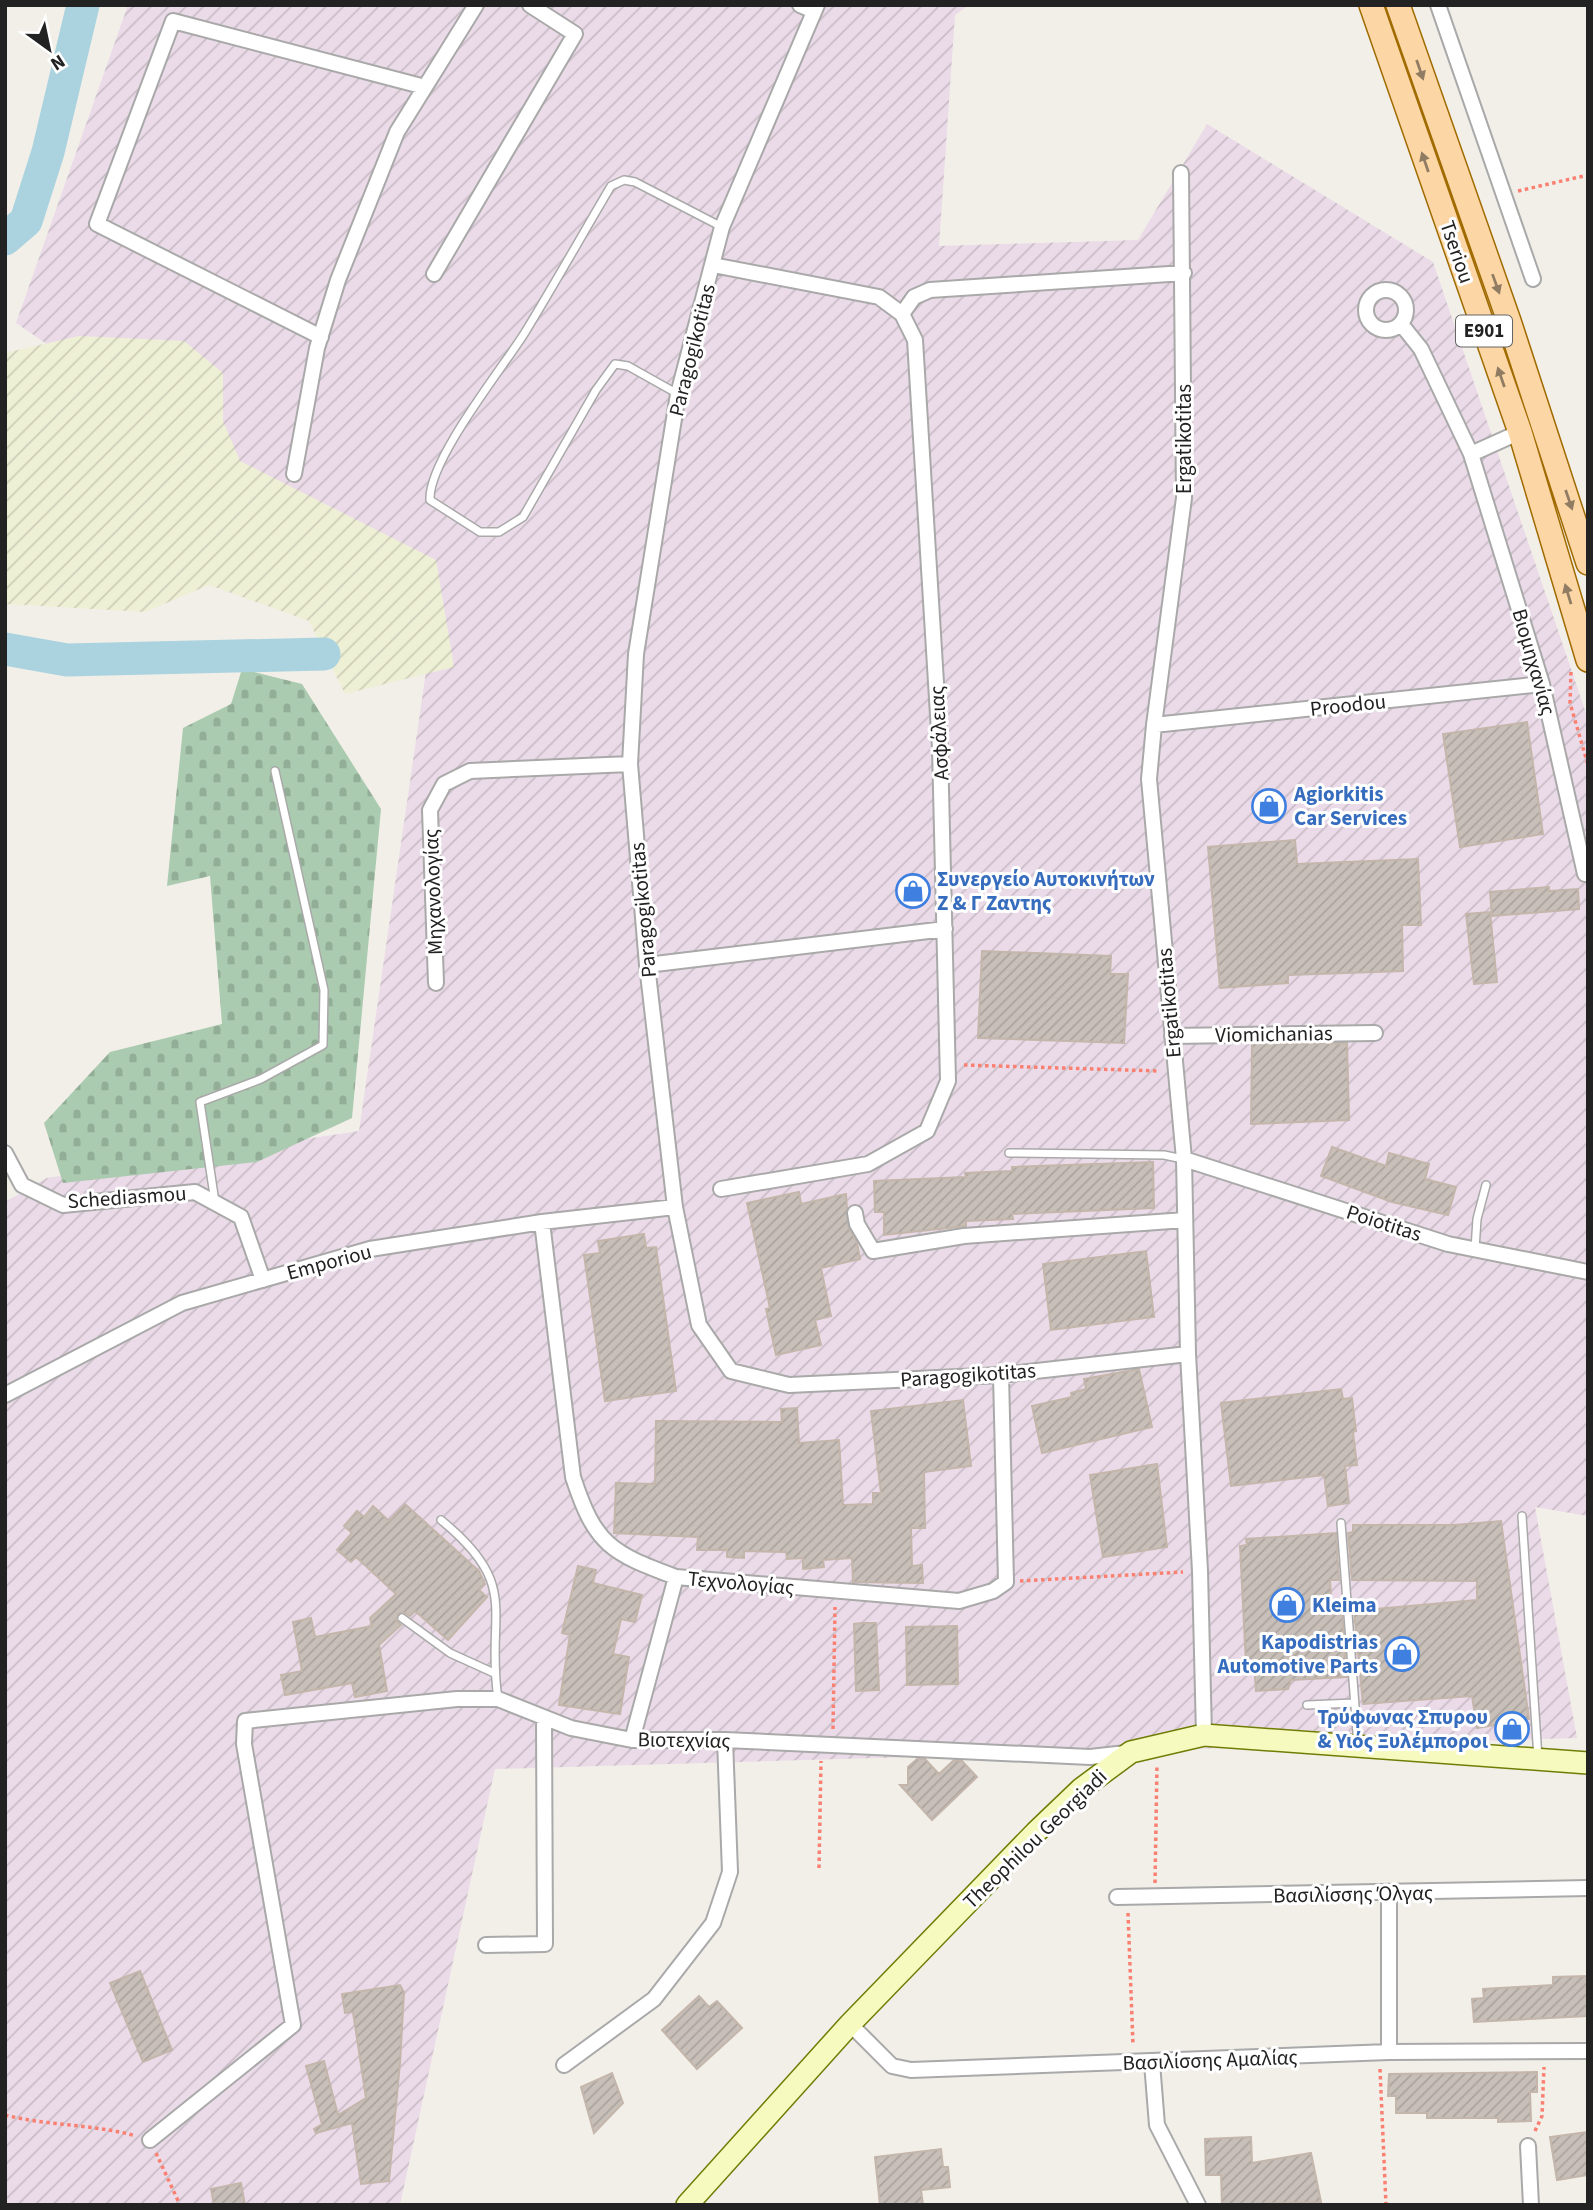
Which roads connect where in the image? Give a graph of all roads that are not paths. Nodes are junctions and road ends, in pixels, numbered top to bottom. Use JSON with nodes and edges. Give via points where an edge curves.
{"nodes":[{"id":1,"x":476,"y":5,"type":"edge"},
{"id":2,"x":530,"y":5,"type":"edge"},
{"id":3,"x":1371,"y":5,"type":"edge"},
{"id":4,"x":1398,"y":5,"type":"edge"},
{"id":5,"x":1438,"y":5,"type":"edge"},
{"id":6,"x":810,"y":7,"type":"edge"},
{"id":7,"x":425,"y":87,"type":"junction"},
{"id":8,"x":1181,"y":173,"type":"dead end"},
{"id":9,"x":722,"y":227,"type":"junction"},
{"id":10,"x":713,"y":265,"type":"junction"},
{"id":11,"x":1184,"y":273,"type":"junction"},
{"id":12,"x":433,"y":274,"type":"dead end"},
{"id":13,"x":1533,"y":279,"type":"dead end"},
{"id":14,"x":902,"y":314,"type":"junction"},
{"id":15,"x":1401,"y":324,"type":"dead end"},
{"id":16,"x":321,"y":337,"type":"junction"},
{"id":17,"x":678,"y":394,"type":"junction"},
{"id":18,"x":1520,"y":432,"type":"junction"},
{"id":19,"x":1471,"y":454,"type":"junction"},
{"id":20,"x":294,"y":474,"type":"dead end"},
{"id":21,"x":1588,"y":563,"type":"edge"},
{"id":22,"x":1588,"y":660,"type":"edge"},
{"id":23,"x":1542,"y":684,"type":"junction"},
{"id":24,"x":1154,"y":725,"type":"junction"},
{"id":25,"x":630,"y":764,"type":"junction"},
{"id":26,"x":275,"y":771,"type":"dead end"},
{"id":27,"x":1584,"y":853,"type":"edge"},
{"id":28,"x":1585,"y":874,"type":"dead end"},
{"id":29,"x":945,"y":929,"type":"junction"},
{"id":30,"x":647,"y":965,"type":"junction"},
{"id":31,"x":436,"y":983,"type":"dead end"},
{"id":32,"x":1375,"y":1033,"type":"dead end"},
{"id":33,"x":1172,"y":1036,"type":"junction"},
{"id":34,"x":5,"y":1153,"type":"edge"},
{"id":35,"x":1009,"y":1153,"type":"dead end"},
{"id":36,"x":1184,"y":1159,"type":"junction"},
{"id":37,"x":1486,"y":1185,"type":"dead end"},
{"id":38,"x":721,"y":1189,"type":"dead end"},
{"id":39,"x":216,"y":1203,"type":"junction"},
{"id":40,"x":675,"y":1208,"type":"junction"},
{"id":41,"x":855,"y":1213,"type":"dead end"},
{"id":42,"x":1185,"y":1220,"type":"junction"},
{"id":43,"x":542,"y":1222,"type":"junction"},
{"id":44,"x":1475,"y":1249,"type":"junction"},
{"id":45,"x":1588,"y":1272,"type":"edge"},
{"id":46,"x":263,"y":1280,"type":"junction"},
{"id":47,"x":1188,"y":1354,"type":"junction"},
{"id":48,"x":1001,"y":1375,"type":"junction"},
{"id":49,"x":5,"y":1395,"type":"edge"},
{"id":50,"x":1521,"y":1516,"type":"dead end"},
{"id":51,"x":441,"y":1520,"type":"dead end"},
{"id":52,"x":1340,"y":1523,"type":"dead end"},
{"id":53,"x":676,"y":1577,"type":"junction"},
{"id":54,"x":402,"y":1618,"type":"dead end"},
{"id":55,"x":494,"y":1674,"type":"junction"},
{"id":56,"x":498,"y":1699,"type":"junction"},
{"id":57,"x":1354,"y":1703,"type":"junction"},
{"id":58,"x":1307,"y":1705,"type":"dead end"},
{"id":59,"x":544,"y":1718,"type":"junction"},
{"id":60,"x":1204,"y":1735,"type":"junction"},
{"id":61,"x":632,"y":1740,"type":"junction"},
{"id":62,"x":725,"y":1741,"type":"junction"},
{"id":63,"x":1358,"y":1746,"type":"junction"},
{"id":64,"x":1131,"y":1752,"type":"junction"},
{"id":65,"x":1538,"y":1759,"type":"junction"},
{"id":66,"x":1588,"y":1763,"type":"edge"},
{"id":67,"x":1588,"y":1888,"type":"edge"},
{"id":68,"x":1389,"y":1894,"type":"junction"},
{"id":69,"x":1122,"y":1897,"type":"road end"},
{"id":70,"x":486,"y":1945,"type":"dead end"},
{"id":71,"x":850,"y":2024,"type":"junction"},
{"id":72,"x":1588,"y":2051,"type":"edge"},
{"id":73,"x":1384,"y":2053,"type":"junction"},
{"id":74,"x":1152,"y":2063,"type":"junction"},
{"id":75,"x":565,"y":2065,"type":"dead end"},
{"id":76,"x":150,"y":2140,"type":"road end"},
{"id":77,"x":1528,"y":2146,"type":"road end"},
{"id":78,"x":687,"y":2205,"type":"edge"},
{"id":79,"x":1198,"y":2205,"type":"edge"},
{"id":80,"x":1531,"y":2205,"type":"edge"}],
"edges":[{"from":1,"to":7,"type":"street"},
{"from":2,"to":12,"type":"street","via":[[575,34]]},
{"from":18,"to":3,"type":"main road","name":"Tseriou","number":"E901","one_way":true},
{"from":4,"to":21,"type":"main road","name":"Tseriou","number":"E901","one_way":true},
{"from":5,"to":13,"type":"street"},
{"from":6,"to":9,"type":"street","name":"Paragogikotitas"},
{"from":7,"to":16,"type":"street","via":[[397,132],[338,281]]},
{"from":7,"to":16,"type":"street","via":[[173,20],[97,224]]},
{"from":8,"to":11,"type":"street","name":"Ergatikotitas"},
{"from":9,"to":10,"type":"street","name":"Paragogikotitas"},
{"from":9,"to":17,"type":"lane","via":[[635,183],[624,180],[611,186],[524,332],[453,439],[429,487],[430,500],[480,532],[499,532],[523,517],[615,364],[628,366]]},
{"from":10,"to":14,"type":"street","via":[[879,297]]},
{"from":10,"to":17,"type":"street","name":"Paragogikotitas"},
{"from":11,"to":14,"type":"street","via":[[930,290],[914,297]]},
{"from":11,"to":24,"type":"street","name":"Ergatikotitas","via":[[1184,498]]},
{"from":14,"to":29,"type":"street","name":"Ασφάλειας","via":[[915,340],[940,748]]},
{"from":15,"to":19,"type":"street","name":"Βιομηχανίας","via":[[1422,349]]},
{"from":16,"to":20,"type":"street"},
{"from":17,"to":25,"type":"street","name":"Paragogikotitas","via":[[636,654]]},
{"from":18,"to":19,"type":"street"},
{"from":22,"to":18,"type":"main road","name":"Tseriou","number":"E901","one_way":true},
{"from":19,"to":23,"type":"street","name":"Βιομηχανίας"},
{"from":23,"to":24,"type":"street","name":"Proodou"},
{"from":23,"to":27,"type":"street","name":"Βιομηχανίας"},
{"from":24,"to":33,"type":"street","name":"Ergatikotitas","via":[[1149,779]]},
{"from":25,"to":30,"type":"street","name":"Paragogikotitas"},
{"from":25,"to":31,"type":"street","name":"Μηχανολογίας","via":[[470,771],[444,784],[430,810]]},
{"from":26,"to":39,"type":"lane","via":[[324,990],[323,1045],[261,1079],[200,1102]]},
{"from":27,"to":28,"type":"street","name":"Βιομηχανίας"},
{"from":29,"to":30,"type":"street"},
{"from":29,"to":38,"type":"street","name":"Ασφάλειας","via":[[948,1082],[927,1131],[868,1164]]},
{"from":30,"to":40,"type":"street","name":"Paragogikotitas"},
{"from":32,"to":33,"type":"street","name":"Viomichanias"},
{"from":33,"to":36,"type":"street","name":"Ergatikotitas"},
{"from":34,"to":39,"type":"street","name":"Schediasmou","via":[[22,1185],[63,1205],[195,1192]]},
{"from":35,"to":36,"type":"lane","via":[[1164,1154]]},
{"from":36,"to":42,"type":"street","name":"Ergatikotitas"},
{"from":36,"to":44,"type":"street","name":"Poiotitas"},
{"from":37,"to":44,"type":"lane"},
{"from":39,"to":46,"type":"street","name":"Schediasmou","via":[[242,1217]]},
{"from":40,"to":43,"type":"street","name":"Emporiou"},
{"from":40,"to":48,"type":"street","name":"Paragogikotitas","via":[[698,1325],[731,1371],[789,1385]]},
{"from":41,"to":42,"type":"street","via":[[873,1251],[964,1236]]},
{"from":42,"to":47,"type":"street","name":"Ergatikotitas"},
{"from":43,"to":46,"type":"street","name":"Emporiou","via":[[370,1250]]},
{"from":43,"to":53,"type":"street","name":"Τεχνολογίας","via":[[573,1477],[586,1516],[604,1543]]},
{"from":44,"to":45,"type":"street","name":"Poiotitas"},
{"from":46,"to":49,"type":"street","name":"Emporiou","via":[[182,1303]]},
{"from":47,"to":48,"type":"street","name":"Paragogikotitas"},
{"from":47,"to":60,"type":"street","name":"Ergatikotitas"},
{"from":48,"to":53,"type":"street","name":"Τεχνολογίας","via":[[1006,1582],[993,1591],[959,1601]]},
{"from":50,"to":65,"type":"lane"},
{"from":51,"to":55,"type":"lane","via":[[479,1555],[491,1581],[498,1612]]},
{"from":52,"to":57,"type":"lane"},
{"from":53,"to":61,"type":"street"},
{"from":54,"to":55,"type":"lane","via":[[450,1653]]},
{"from":55,"to":56,"type":"lane"},
{"from":56,"to":59,"type":"street","name":"Βιοτεχνίας"},
{"from":56,"to":76,"type":"street","name":"Βιοτεχνίας","via":[[457,1699],[245,1721],[244,1744],[293,2025]]},
{"from":57,"to":58,"type":"lane"},
{"from":57,"to":63,"type":"lane"},
{"from":59,"to":61,"type":"street","name":"Βιοτεχνίας"},
{"from":59,"to":70,"type":"street","via":[[545,1944]]},
{"from":60,"to":63,"type":"street","name":"Theophilou Georgiadi"},
{"from":60,"to":64,"type":"street","name":"Theophilou Georgiadi"},
{"from":61,"to":62,"type":"street","name":"Βιοτεχνίας"},
{"from":62,"to":64,"type":"street","name":"Βιοτεχνίας","via":[[1090,1757]]},
{"from":62,"to":75,"type":"street","via":[[730,1872],[713,1923],[654,1998]]},
{"from":63,"to":65,"type":"street","name":"Theophilou Georgiadi"},
{"from":64,"to":71,"type":"street","name":"Theophilou Georgiadi","via":[[1081,1789],[1036,1832]]},
{"from":65,"to":66,"type":"street","name":"Theophilou Georgiadi"},
{"from":67,"to":68,"type":"street","name":"Βασιλίσσης Όλγας"},
{"from":68,"to":69,"type":"street","name":"Βασιλίσσης Όλγας"},
{"from":68,"to":73,"type":"street"},
{"from":71,"to":74,"type":"street","name":"Βασιλίσσης Αμαλίας","via":[[892,2066],[911,2070]]},
{"from":71,"to":78,"type":"street","name":"Theophilou Georgiadi"},
{"from":72,"to":73,"type":"street","name":"Βασιλίσσης Αμαλίας"},
{"from":73,"to":74,"type":"street","name":"Βασιλίσσης Αμαλίας"},
{"from":74,"to":79,"type":"street","via":[[1157,2125]]},
{"from":77,"to":80,"type":"street"}]}
